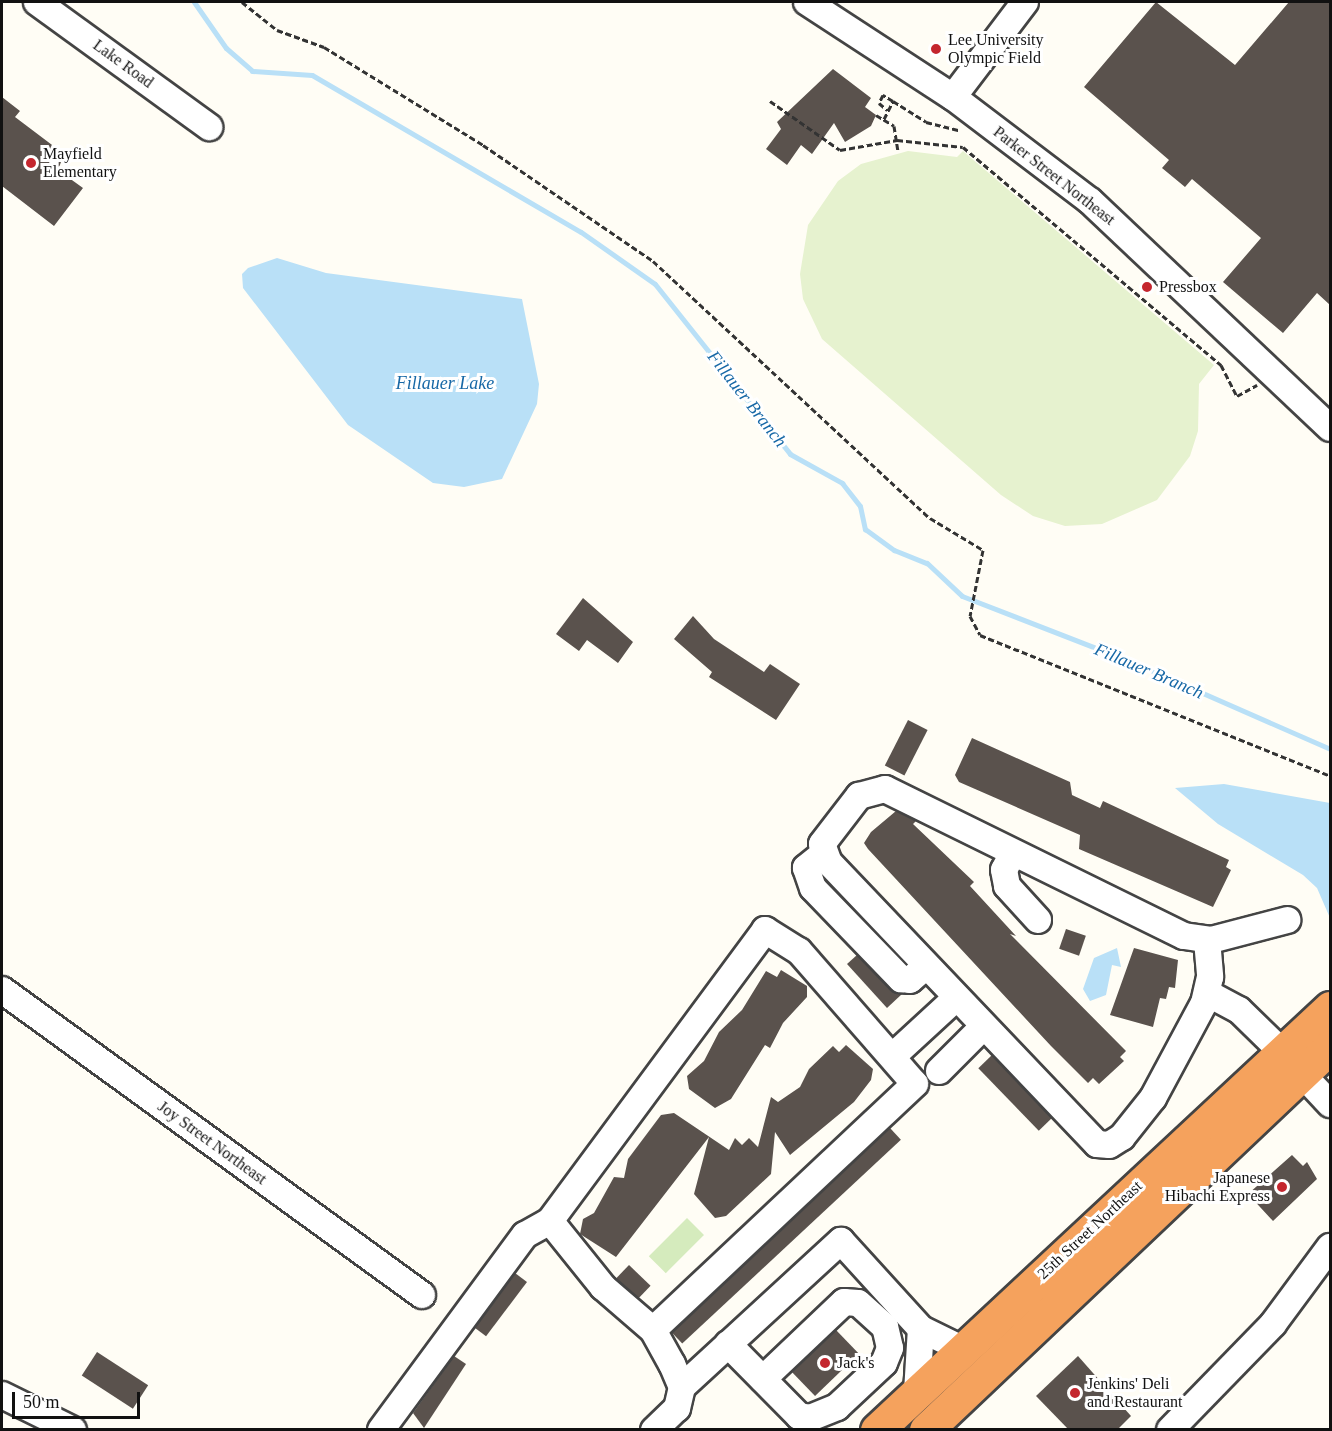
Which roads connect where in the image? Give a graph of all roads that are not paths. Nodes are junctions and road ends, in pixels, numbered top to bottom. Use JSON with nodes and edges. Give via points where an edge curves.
{"nodes":[{"id":1,"x":37,"y":2,"type":"edge"},
{"id":2,"x":807,"y":2,"type":"edge"},
{"id":3,"x":1025,"y":2,"type":"edge"},
{"id":4,"x":953,"y":97,"type":"junction"},
{"id":5,"x":209,"y":127,"type":"dead end"},
{"id":6,"x":1330,"y":428,"type":"edge"},
{"id":7,"x":1013,"y":853,"type":"junction"},
{"id":8,"x":1038,"y":920,"type":"dead end"},
{"id":9,"x":1287,"y":920,"type":"dead end"},
{"id":10,"x":1207,"y":940,"type":"junction"},
{"id":11,"x":2,"y":990,"type":"edge"},
{"id":12,"x":1207,"y":993,"type":"junction"},
{"id":13,"x":956,"y":998,"type":"junction"},
{"id":14,"x":1330,"y":1008,"type":"edge"},
{"id":15,"x":983,"y":1028,"type":"junction"},
{"id":16,"x":1330,"y":1047,"type":"edge"},
{"id":17,"x":893,"y":1056,"type":"junction"},
{"id":18,"x":1292,"y":1063,"type":"junction"},
{"id":19,"x":939,"y":1071,"type":"dead end"},
{"id":20,"x":1330,"y":1104,"type":"edge"},
{"id":21,"x":550,"y":1221,"type":"junction"},
{"id":22,"x":1330,"y":1247,"type":"edge"},
{"id":23,"x":422,"y":1295,"type":"dead end"},
{"id":24,"x":921,"y":1329,"type":"junction"},
{"id":25,"x":653,"y":1330,"type":"junction"},
{"id":26,"x":728,"y":1344,"type":"junction"},
{"id":27,"x":962,"y":1349,"type":"junction"},
{"id":28,"x":770,"y":1371,"type":"junction"},
{"id":29,"x":682,"y":1387,"type":"junction"},
{"id":30,"x":917,"y":1392,"type":"junction"},
{"id":31,"x":2,"y":1395,"type":"edge"},
{"id":32,"x":73,"y":1430,"type":"edge"},
{"id":33,"x":381,"y":1430,"type":"edge"},
{"id":34,"x":654,"y":1430,"type":"edge"},
{"id":35,"x":877,"y":1430,"type":"edge"},
{"id":36,"x":926,"y":1430,"type":"edge"},
{"id":37,"x":1170,"y":1430,"type":"edge"}],
"edges":[{"from":1,"to":5,"type":"street","name":"Lake Road"},
{"from":2,"to":4,"type":"street","name":"Parker Street Northeast"},
{"from":3,"to":4,"type":"street"},
{"from":4,"to":6,"type":"street","name":"Parker Street Northeast","via":[[1090,201]]},
{"from":7,"to":8,"type":"street","via":[[1004,870],[1007,886]]},
{"from":7,"to":10,"type":"street","via":[[1160,926]]},
{"from":7,"to":13,"type":"street","via":[[875,789],[859,796],[830,828],[823,854],[806,868],[813,888],[901,979],[910,981],[926,966]]},
{"from":9,"to":10,"type":"street"},
{"from":10,"to":12,"type":"street"},
{"from":11,"to":23,"type":"street","name":"Joy Street Northeast"},
{"from":12,"to":15,"type":"street","via":[[1146,1110],[1109,1145],[1096,1144]]},
{"from":12,"to":18,"type":"street","via":[[1239,1010]]},
{"from":13,"to":15,"type":"street"},
{"from":13,"to":17,"type":"street"},
{"from":14,"to":18,"type":"highway","name":"25th Street Northeast"},
{"from":15,"to":19,"type":"street"},
{"from":16,"to":18,"type":"highway","name":"25th Street Northeast"},
{"from":17,"to":21,"type":"street","via":[[798,951],[765,930]]},
{"from":17,"to":25,"type":"street","via":[[915,1084]]},
{"from":18,"to":20,"type":"street"},
{"from":18,"to":27,"type":"highway","name":"25th Street Northeast"},
{"from":18,"to":36,"type":"highway","name":"25th Street Northeast"},
{"from":21,"to":25,"type":"street","via":[[603,1287]]},
{"from":21,"to":33,"type":"street","via":[[525,1235]]},
{"from":22,"to":37,"type":"street","via":[[1273,1324]]},
{"from":24,"to":26,"type":"street","via":[[841,1241]]},
{"from":24,"to":27,"type":"street"},
{"from":24,"to":30,"type":"street"},
{"from":25,"to":29,"type":"street"},
{"from":26,"to":28,"type":"street"},
{"from":26,"to":29,"type":"street"},
{"from":27,"to":30,"type":"highway","name":"25th Street Northeast"},
{"from":28,"to":28,"type":"street","via":[[799,1416],[823,1412],[837,1407],[884,1363],[891,1348],[885,1327],[858,1303],[844,1302]]},
{"from":29,"to":34,"type":"street","via":[[677,1408]]},
{"from":30,"to":35,"type":"highway","name":"25th Street Northeast"},
{"from":31,"to":32,"type":"street"}]}
